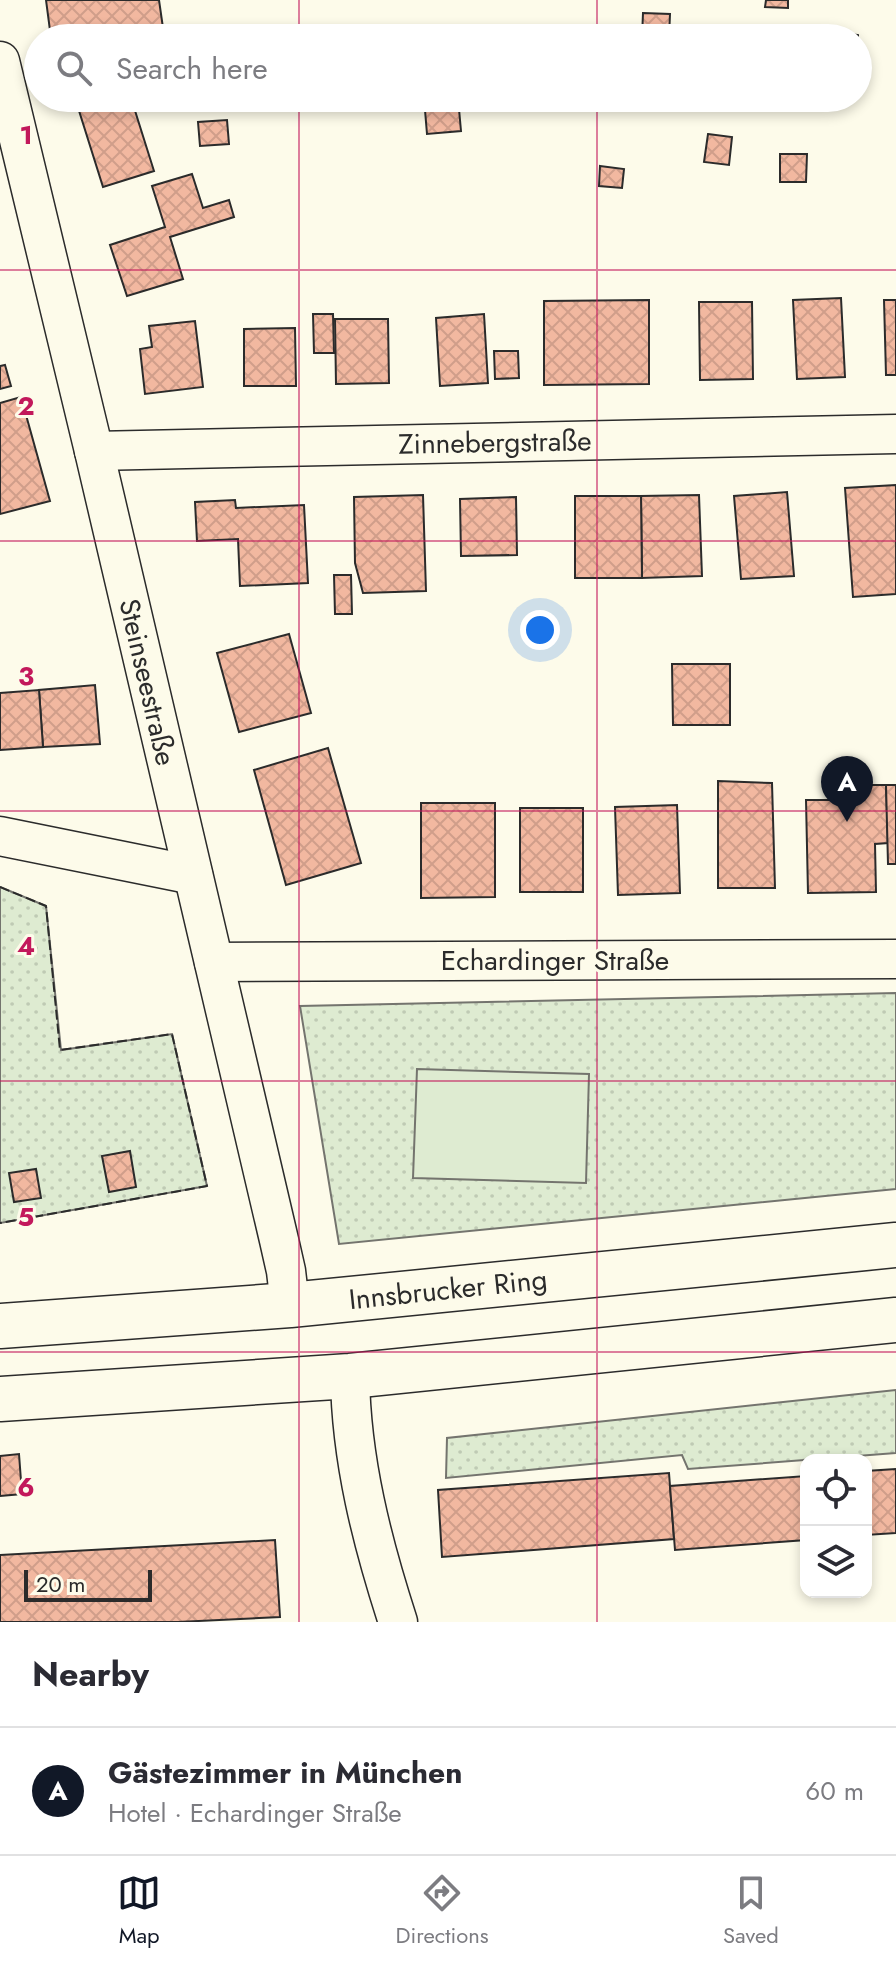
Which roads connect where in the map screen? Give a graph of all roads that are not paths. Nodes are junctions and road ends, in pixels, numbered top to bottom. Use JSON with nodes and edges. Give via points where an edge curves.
{"nodes":[{"id":1,"x":0,"y":61,"type":"edge"},
{"id":2,"x":5,"y":101,"type":"edge"},
{"id":3,"x":896,"y":434,"type":"edge"},
{"id":4,"x":94,"y":451,"type":"junction"},
{"id":5,"x":0,"y":836,"type":"edge"},
{"id":6,"x":193,"y":875,"type":"junction"},
{"id":7,"x":896,"y":959,"type":"edge"},
{"id":8,"x":214,"y":962,"type":"junction"},
{"id":9,"x":896,"y":1245,"type":"edge"},
{"id":10,"x":290,"y":1305,"type":"junction"},
{"id":11,"x":896,"y":1320,"type":"edge"},
{"id":12,"x":0,"y":1326,"type":"edge"},
{"id":13,"x":350,"y":1376,"type":"junction"},
{"id":14,"x":0,"y":1399,"type":"edge"},
{"id":15,"x":398,"y":1622,"type":"edge"}],
"edges":[{"from":1,"to":2,"type":"street","name":"Steinseestraße"},
{"from":2,"to":4,"type":"street","name":"Steinseestraße"},
{"from":3,"to":4,"type":"street","name":"Zinnebergstraße"},
{"from":4,"to":6,"type":"street","name":"Steinseestraße"},
{"from":5,"to":6,"type":"street"},
{"from":6,"to":8,"type":"street","name":"Steinseestraße"},
{"from":7,"to":8,"type":"street","name":"Echardinger Straße"},
{"from":8,"to":10,"type":"street","name":"Steinseestraße"},
{"from":9,"to":10,"type":"main road","name":"Innsbrucker Ring"},
{"from":10,"to":12,"type":"main road","name":"Innsbrucker Ring"},
{"from":11,"to":13,"type":"main road"},
{"from":13,"to":14,"type":"main road"},
{"from":13,"to":15,"type":"street","via":[[361,1488]]}]}
